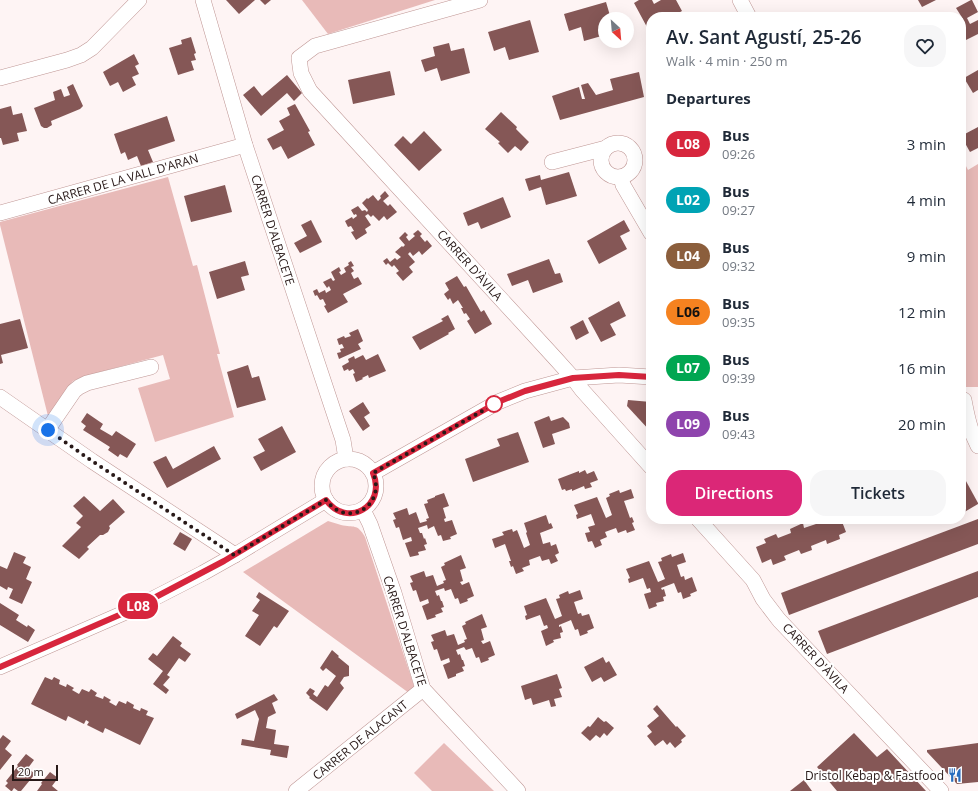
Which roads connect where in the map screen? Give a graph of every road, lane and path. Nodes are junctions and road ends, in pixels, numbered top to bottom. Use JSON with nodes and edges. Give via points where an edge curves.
{"nodes":[{"id":1,"x":139,"y":0,"type":"edge"},
{"id":2,"x":203,"y":0,"type":"edge"},
{"id":3,"x":480,"y":0,"type":"edge"},
{"id":4,"x":740,"y":0,"type":"edge"},
{"id":5,"x":746,"y":12,"type":"edge"},
{"id":6,"x":0,"y":78,"type":"edge"},
{"id":7,"x":245,"y":145,"type":"junction"},
{"id":8,"x":606,"y":148,"type":"junction"},
{"id":9,"x":552,"y":162,"type":"dead end"},
{"id":10,"x":621,"y":177,"type":"junction"},
{"id":11,"x":0,"y":213,"type":"edge"},
{"id":12,"x":646,"y":224,"type":"edge"},
{"id":13,"x":151,"y":367,"type":"dead end"},
{"id":14,"x":646,"y":377,"type":"edge"},
{"id":15,"x":573,"y":378,"type":"junction"},
{"id":16,"x":0,"y":397,"type":"edge"},
{"id":17,"x":968,"y":399,"type":"edge"},
{"id":18,"x":48,"y":430,"type":"junction"},
{"id":19,"x":978,"y":446,"type":"edge"},
{"id":20,"x":346,"y":460,"type":"junction"},
{"id":21,"x":646,"y":461,"type":"edge"},
{"id":22,"x":373,"y":473,"type":"junction"},
{"id":23,"x":326,"y":500,"type":"junction"},
{"id":24,"x":363,"y":510,"type":"junction"},
{"id":25,"x":703,"y":524,"type":"edge"},
{"id":26,"x":234,"y":555,"type":"junction"},
{"id":27,"x":0,"y":667,"type":"edge"},
{"id":28,"x":423,"y":690,"type":"junction"},
{"id":29,"x":296,"y":791,"type":"edge"},
{"id":30,"x":518,"y":791,"type":"edge"},
{"id":31,"x":941,"y":791,"type":"edge"}],
"edges":[{"from":1,"to":6,"type":"street","via":[[92,48],[81,55]]},
{"from":2,"to":7,"type":"street","name":"CARRER D'ALBACETE"},
{"from":3,"to":15,"type":"street","name":"CARRER D'ÀVILA","via":[[315,46],[299,58],[301,73],[310,91]]},
{"from":4,"to":5,"type":"street"},
{"from":7,"to":11,"type":"street","name":"CARRER DE LA VALL D'ARAN"},
{"from":7,"to":20,"type":"street","name":"CARRER D'ALBACETE","via":[[343,440]]},
{"from":8,"to":9,"type":"street"},
{"from":8,"to":10,"type":"street","via":[[601,158],[603,168],[610,176]]},
{"from":8,"to":10,"type":"street","via":[[622,144],[632,150],[634,167],[631,172]]},
{"from":10,"to":12,"type":"street"},
{"from":13,"to":18,"type":"street","via":[[79,387]]},
{"from":14,"to":15,"type":"street","via":[[619,375]]},
{"from":15,"to":21,"type":"street","name":"CARRER D'ÀVILA"},
{"from":15,"to":22,"type":"street","via":[[525,391],[498,402]]},
{"from":16,"to":18,"type":"street"},
{"from":17,"to":19,"type":"street","via":[[967,414]]},
{"from":18,"to":26,"type":"street"},
{"from":20,"to":22,"type":"street","via":[[361,462]]},
{"from":20,"to":23,"type":"street","via":[[335,463],[325,475],[322,491]]},
{"from":22,"to":24,"type":"street","via":[[376,479],[376,493],[369,506]]},
{"from":23,"to":24,"type":"street","via":[[333,508],[343,513]]},
{"from":23,"to":26,"type":"street"},
{"from":24,"to":28,"type":"street","name":"CARRER D'ALBACETE","via":[[394,593]]},
{"from":25,"to":31,"type":"street","name":"CARRER D'ÀVILA","via":[[753,580],[779,620]]},
{"from":26,"to":27,"type":"street","via":[[133,609]]},
{"from":28,"to":29,"type":"street","name":"CARRER DE ALACANT"},
{"from":28,"to":30,"type":"street","name":"CARRER D'ALBACETE"}]}
